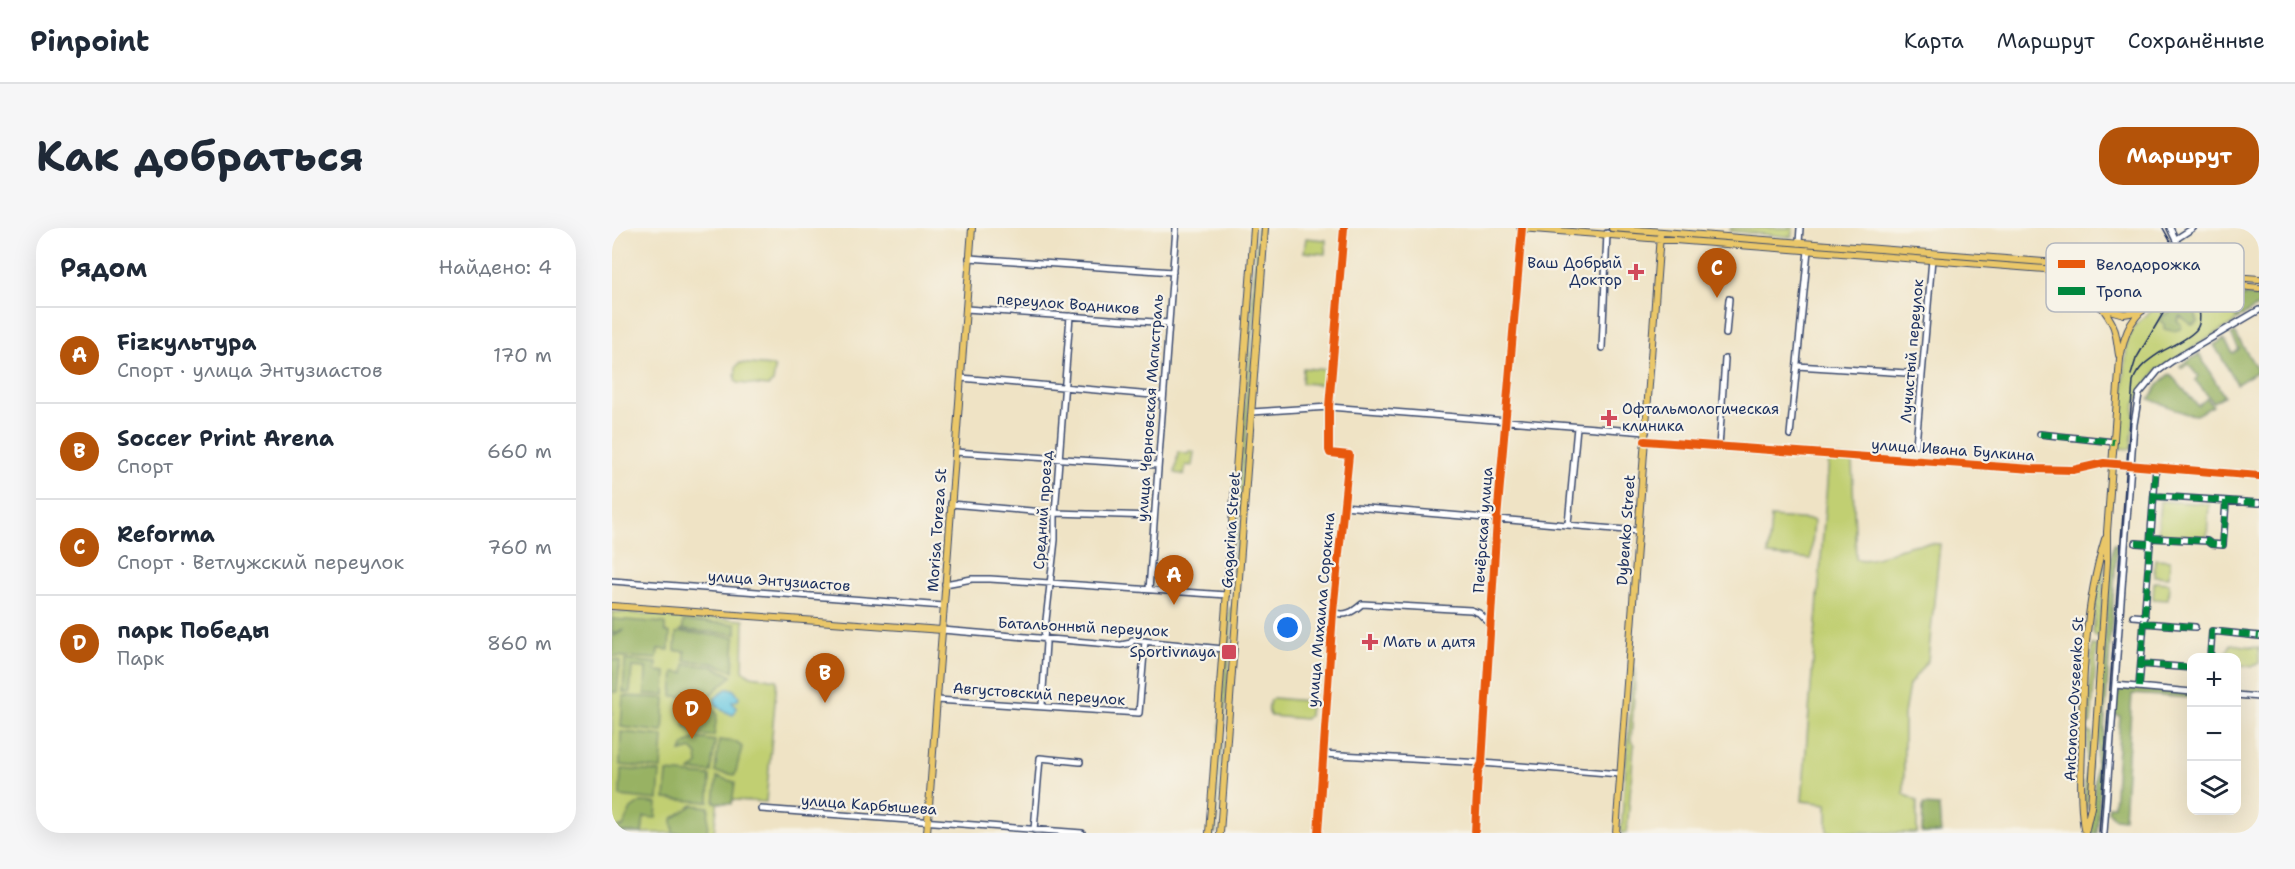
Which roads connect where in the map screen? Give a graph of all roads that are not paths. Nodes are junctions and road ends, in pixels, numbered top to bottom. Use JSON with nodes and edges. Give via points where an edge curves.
{"nodes":[{"id":1,"x":972,"y":228,"type":"edge"},
{"id":2,"x":1176,"y":228,"type":"edge"},
{"id":3,"x":1254,"y":228,"type":"edge"},
{"id":4,"x":1265,"y":228,"type":"edge"},
{"id":5,"x":1344,"y":228,"type":"edge"},
{"id":6,"x":1521,"y":228,"type":"edge"},
{"id":7,"x":1800,"y":228,"type":"edge"},
{"id":8,"x":2170,"y":228,"type":"edge"},
{"id":9,"x":2193,"y":228,"type":"edge"},
{"id":10,"x":1610,"y":231,"type":"edge"},
{"id":11,"x":1660,"y":233,"type":"edge"},
{"id":12,"x":2176,"y":239,"type":"junction"},
{"id":13,"x":1799,"y":243,"type":"junction"},
{"id":14,"x":2178,"y":243,"type":"edge"},
{"id":15,"x":1808,"y":250,"type":"junction"},
{"id":16,"x":969,"y":258,"type":"junction"},
{"id":17,"x":1932,"y":259,"type":"junction"},
{"id":18,"x":2046,"y":262,"type":"edge"},
{"id":19,"x":2046,"y":269,"type":"edge"},
{"id":20,"x":1173,"y":272,"type":"junction"},
{"id":21,"x":2244,"y":279,"type":"edge"},
{"id":22,"x":2259,"y":279,"type":"edge"},
{"id":23,"x":2244,"y":285,"type":"edge"},
{"id":24,"x":2259,"y":288,"type":"edge"},
{"id":25,"x":1729,"y":299,"type":"dead end"},
{"id":26,"x":966,"y":309,"type":"junction"},
{"id":27,"x":2259,"y":310,"type":"edge"},
{"id":28,"x":2104,"y":312,"type":"edge"},
{"id":29,"x":2114,"y":312,"type":"edge"},
{"id":30,"x":2139,"y":312,"type":"edge"},
{"id":31,"x":2142,"y":312,"type":"edge"},
{"id":32,"x":1070,"y":316,"type":"junction"},
{"id":33,"x":1169,"y":323,"type":"junction"},
{"id":34,"x":1726,"y":334,"type":"dead end"},
{"id":35,"x":1602,"y":348,"type":"dead end"},
{"id":36,"x":1725,"y":358,"type":"dead end"},
{"id":37,"x":2120,"y":359,"type":"junction"},
{"id":38,"x":1797,"y":366,"type":"junction"},
{"id":39,"x":1922,"y":374,"type":"junction"},
{"id":40,"x":961,"y":378,"type":"junction"},
{"id":41,"x":1065,"y":387,"type":"junction"},
{"id":42,"x":1163,"y":396,"type":"junction"},
{"id":43,"x":1329,"y":407,"type":"junction"},
{"id":44,"x":1252,"y":412,"type":"junction"},
{"id":45,"x":1506,"y":421,"type":"junction"},
{"id":46,"x":1577,"y":427,"type":"junction"},
{"id":47,"x":1646,"y":432,"type":"junction"},
{"id":48,"x":2040,"y":434,"type":"dead end"},
{"id":49,"x":1790,"y":435,"type":"dead end"},
{"id":50,"x":1645,"y":441,"type":"junction"},
{"id":51,"x":2114,"y":442,"type":"junction"},
{"id":52,"x":1916,"y":445,"type":"dead end"},
{"id":53,"x":1719,"y":447,"type":"junction"},
{"id":54,"x":955,"y":452,"type":"junction"},
{"id":55,"x":1059,"y":458,"type":"junction"},
{"id":56,"x":2112,"y":463,"type":"junction"},
{"id":57,"x":1158,"y":465,"type":"junction"},
{"id":58,"x":2131,"y":465,"type":"junction"},
{"id":59,"x":2156,"y":467,"type":"junction"},
{"id":60,"x":2259,"y":476,"type":"edge"},
{"id":61,"x":2154,"y":496,"type":"junction"},
{"id":62,"x":2226,"y":501,"type":"junction"},
{"id":63,"x":2259,"y":503,"type":"edge"},
{"id":64,"x":951,"y":504,"type":"junction"},
{"id":65,"x":1343,"y":506,"type":"junction"},
{"id":66,"x":1055,"y":513,"type":"junction"},
{"id":67,"x":1154,"y":516,"type":"junction"},
{"id":68,"x":1497,"y":519,"type":"junction"},
{"id":69,"x":1568,"y":524,"type":"junction"},
{"id":70,"x":1638,"y":531,"type":"junction"},
{"id":71,"x":2107,"y":532,"type":"junction"},
{"id":72,"x":2150,"y":541,"type":"junction"},
{"id":73,"x":2136,"y":543,"type":"dead end"},
{"id":74,"x":612,"y":580,"type":"edge"},
{"id":75,"x":1050,"y":582,"type":"junction"},
{"id":76,"x":945,"y":584,"type":"junction"},
{"id":77,"x":1149,"y":590,"type":"junction"},
{"id":78,"x":1227,"y":595,"type":"junction"},
{"id":79,"x":1238,"y":596,"type":"junction"},
{"id":80,"x":612,"y":606,"type":"edge"},
{"id":81,"x":944,"y":606,"type":"junction"},
{"id":82,"x":1333,"y":612,"type":"junction"},
{"id":83,"x":2133,"y":616,"type":"dead end"},
{"id":84,"x":2144,"y":620,"type":"junction"},
{"id":85,"x":1490,"y":624,"type":"junction"},
{"id":86,"x":2195,"y":627,"type":"dead end"},
{"id":87,"x":942,"y":630,"type":"junction"},
{"id":88,"x":2259,"y":636,"type":"edge"},
{"id":89,"x":1044,"y":638,"type":"junction"},
{"id":90,"x":1145,"y":641,"type":"junction"},
{"id":91,"x":2087,"y":646,"type":"junction"},
{"id":92,"x":1223,"y":649,"type":"junction"},
{"id":93,"x":2101,"y":650,"type":"junction"},
{"id":94,"x":2210,"y":653,"type":"edge"},
{"id":95,"x":2141,"y":664,"type":"junction"},
{"id":96,"x":2187,"y":668,"type":"edge"},
{"id":97,"x":2115,"y":685,"type":"junction"},
{"id":98,"x":2139,"y":687,"type":"junction"},
{"id":99,"x":2187,"y":692,"type":"edge"},
{"id":100,"x":2241,"y":695,"type":"edge"},
{"id":101,"x":2259,"y":697,"type":"edge"},
{"id":102,"x":937,"y":700,"type":"junction"},
{"id":103,"x":1042,"y":705,"type":"junction"},
{"id":104,"x":2082,"y":721,"type":"junction"},
{"id":105,"x":2096,"y":722,"type":"junction"},
{"id":106,"x":1323,"y":754,"type":"junction"},
{"id":107,"x":1080,"y":762,"type":"dead end"},
{"id":108,"x":1482,"y":762,"type":"junction"},
{"id":109,"x":1620,"y":774,"type":"junction"},
{"id":110,"x":761,"y":809,"type":"dead end"},
{"id":111,"x":928,"y":822,"type":"junction"},
{"id":112,"x":990,"y":830,"type":"edge"},
{"id":113,"x":1034,"y":830,"type":"junction"},
{"id":114,"x":1049,"y":832,"type":"edge"},
{"id":115,"x":927,"y":833,"type":"edge"},
{"id":116,"x":1082,"y":833,"type":"edge"},
{"id":117,"x":1209,"y":833,"type":"edge"},
{"id":118,"x":1220,"y":833,"type":"edge"},
{"id":119,"x":1318,"y":833,"type":"edge"},
{"id":120,"x":1475,"y":833,"type":"edge"},
{"id":121,"x":1616,"y":833,"type":"edge"},
{"id":122,"x":2085,"y":833,"type":"edge"},
{"id":123,"x":2104,"y":833,"type":"edge"}],
"edges":[{"from":1,"to":16,"type":"main road","name":"Morisa Toreza St"},
{"from":2,"to":20,"type":"street","name":"улица Черновская Магистраль"},
{"from":3,"to":78,"type":"main road","name":"Gagarina Street"},
{"from":4,"to":44,"type":"main road","name":"Gagarina Street"},
{"from":5,"to":43,"type":"street"},
{"from":6,"to":10,"type":"main road"},
{"from":6,"to":45,"type":"street","name":"Печёрская улица"},
{"from":7,"to":13,"type":"street"},
{"from":8,"to":12,"type":"street"},
{"from":9,"to":12,"type":"street"},
{"from":10,"to":11,"type":"main road"},
{"from":10,"to":35,"type":"street"},
{"from":11,"to":13,"type":"main road"},
{"from":11,"to":15,"type":"main road"},
{"from":11,"to":47,"type":"main road","name":"Dybenko Street"},
{"from":12,"to":14,"type":"street"},
{"from":13,"to":18,"type":"main road"},
{"from":15,"to":17,"type":"main road"},
{"from":15,"to":38,"type":"street"},
{"from":16,"to":20,"type":"street"},
{"from":16,"to":26,"type":"main road","name":"Morisa Toreza St"},
{"from":17,"to":19,"type":"main road"},
{"from":17,"to":39,"type":"street","name":"Лучистый переулок"},
{"from":20,"to":33,"type":"street","name":"улица Черновская Магистраль"},
{"from":21,"to":22,"type":"main road"},
{"from":23,"to":24,"type":"main road"},
{"from":25,"to":34,"type":"street"},
{"from":26,"to":32,"type":"street","name":"переулок Водников"},
{"from":26,"to":40,"type":"main road","name":"Morisa Toreza St"},
{"from":27,"to":58,"type":"street","via":[[2172,361],[2146,385],[2139,394],[2136,410]]},
{"from":28,"to":37,"type":"main road","name":"Antonova-Ovseenko St","via":[[2112,323]]},
{"from":29,"to":30,"type":"main road"},
{"from":31,"to":37,"type":"main road","name":"Antonova-Ovseenko St","via":[[2129,328]]},
{"from":32,"to":33,"type":"street","name":"переулок Водников"},
{"from":32,"to":41,"type":"street","name":"Средний проезд"},
{"from":33,"to":42,"type":"street","name":"улица Черновская Магистраль"},
{"from":36,"to":53,"type":"street"},
{"from":37,"to":51,"type":"main road","name":"Antonova-Ovseenko St"},
{"from":38,"to":39,"type":"street"},
{"from":38,"to":49,"type":"street"},
{"from":39,"to":52,"type":"street","name":"Лучистый переулок"},
{"from":40,"to":41,"type":"street"},
{"from":40,"to":54,"type":"main road","name":"Morisa Toreza St"},
{"from":41,"to":42,"type":"street"},
{"from":41,"to":55,"type":"street","name":"Средний проезд"},
{"from":42,"to":57,"type":"street","name":"улица Черновская Магистраль"},
{"from":43,"to":44,"type":"street"},
{"from":43,"to":45,"type":"street"},
{"from":43,"to":65,"type":"street","name":"улица Михаила Сорокина","via":[[1330,453],[1349,455]]},
{"from":44,"to":79,"type":"main road","name":"Gagarina Street"},
{"from":45,"to":46,"type":"street"},
{"from":45,"to":68,"type":"street","name":"Печёрская улица"},
{"from":46,"to":47,"type":"street"},
{"from":46,"to":69,"type":"street"},
{"from":47,"to":50,"type":"main road","name":"Dybenko Street"},
{"from":48,"to":51,"type":"street"},
{"from":50,"to":53,"type":"street","name":"улица Ивана Булкина"},
{"from":50,"to":70,"type":"main road","name":"Dybenko Street"},
{"from":51,"to":56,"type":"main road","name":"Antonova-Ovseenko St"},
{"from":53,"to":56,"type":"street","name":"улица Ивана Булкина","via":[[2063,470]]},
{"from":54,"to":55,"type":"street"},
{"from":54,"to":64,"type":"main road","name":"Morisa Toreza St"},
{"from":55,"to":57,"type":"street"},
{"from":55,"to":66,"type":"street","name":"Средний проезд"},
{"from":56,"to":58,"type":"street","name":"улица Ивана Булкина"},
{"from":56,"to":71,"type":"main road","name":"Antonova-Ovseenko St"},
{"from":57,"to":67,"type":"street","name":"улица Черновская Магистраль"},
{"from":58,"to":59,"type":"street","name":"улица Ивана Булкина"},
{"from":58,"to":97,"type":"street"},
{"from":59,"to":60,"type":"street","name":"улица Ивана Булкина"},
{"from":59,"to":61,"type":"street"},
{"from":61,"to":62,"type":"street"},
{"from":61,"to":72,"type":"street"},
{"from":62,"to":63,"type":"street"},
{"from":62,"to":72,"type":"street","via":[[2223,545]]},
{"from":64,"to":66,"type":"street"},
{"from":64,"to":76,"type":"main road","name":"Morisa Toreza St"},
{"from":65,"to":68,"type":"street"},
{"from":65,"to":82,"type":"street","name":"улица Михаила Сорокина"},
{"from":66,"to":67,"type":"street"},
{"from":66,"to":75,"type":"street","name":"Средний проезд"},
{"from":67,"to":77,"type":"street","name":"улица Черновская Магистраль"},
{"from":68,"to":69,"type":"street"},
{"from":68,"to":85,"type":"street","name":"Печёрская улица"},
{"from":69,"to":70,"type":"street"},
{"from":70,"to":109,"type":"main road","name":"Dybenko Street"},
{"from":71,"to":91,"type":"main road","name":"Antonova-Ovseenko St","via":[[2098,561]]},
{"from":71,"to":93,"type":"main road","name":"Antonova-Ovseenko St"},
{"from":72,"to":73,"type":"street"},
{"from":72,"to":84,"type":"street"},
{"from":74,"to":81,"type":"street","name":"улица Энтузиастов"},
{"from":75,"to":76,"type":"street","via":[[981,578]]},
{"from":75,"to":77,"type":"street"},
{"from":75,"to":89,"type":"street","name":"Средний проезд"},
{"from":76,"to":81,"type":"main road","name":"Morisa Toreza St"},
{"from":77,"to":78,"type":"street"},
{"from":78,"to":79,"type":"main road"},
{"from":78,"to":92,"type":"main road","name":"Gagarina Street"},
{"from":79,"to":118,"type":"main road","name":"Gagarina Street"},
{"from":80,"to":87,"type":"main road"},
{"from":81,"to":87,"type":"main road","name":"Morisa Toreza St"},
{"from":82,"to":85,"type":"street","via":[[1345,614],[1362,604],[1471,610]]},
{"from":82,"to":106,"type":"street","name":"улица Михаила Сорокина"},
{"from":83,"to":84,"type":"street"},
{"from":84,"to":86,"type":"street"},
{"from":84,"to":95,"type":"street"},
{"from":85,"to":108,"type":"street","name":"Печёрская улица"},
{"from":87,"to":89,"type":"street","name":"Батальонный переулок"},
{"from":87,"to":102,"type":"main road","name":"Morisa Toreza St"},
{"from":88,"to":94,"type":"street","via":[[2212,631]]},
{"from":89,"to":90,"type":"street","name":"Батальонный переулок","via":[[1122,645],[1132,640]]},
{"from":89,"to":103,"type":"street","name":"Средний проезд"},
{"from":90,"to":92,"type":"street","name":"Батальонный переулок"},
{"from":90,"to":103,"type":"street","name":"Августовский переулок","via":[[1139,713]]},
{"from":91,"to":93,"type":"main road","via":[[2096,642]]},
{"from":91,"to":104,"type":"main road","name":"Antonova-Ovseenko St"},
{"from":92,"to":117,"type":"main road","name":"Gagarina Street"},
{"from":93,"to":105,"type":"main road","name":"Antonova-Ovseenko St"},
{"from":95,"to":96,"type":"street"},
{"from":95,"to":98,"type":"street"},
{"from":97,"to":98,"type":"street"},
{"from":97,"to":123,"type":"street"},
{"from":98,"to":99,"type":"street"},
{"from":100,"to":101,"type":"street"},
{"from":102,"to":103,"type":"street","name":"Августовский переулок"},
{"from":102,"to":111,"type":"main road","name":"Morisa Toreza St"},
{"from":104,"to":105,"type":"main road","via":[[2088,728]]},
{"from":104,"to":122,"type":"main road","name":"Antonova-Ovseenko St","via":[[2080,806]]},
{"from":105,"to":122,"type":"main road","name":"Antonova-Ovseenko St","via":[[2091,807]]},
{"from":106,"to":108,"type":"street"},
{"from":106,"to":119,"type":"street","name":"улица Михаила Сорокина"},
{"from":107,"to":113,"type":"street","via":[[1040,758]]},
{"from":108,"to":109,"type":"street"},
{"from":108,"to":120,"type":"street","name":"Печёрская улица","via":[[1478,771]]},
{"from":109,"to":121,"type":"main road","name":"Dybenko Street"},
{"from":110,"to":111,"type":"street","name":"улица Карбышева"},
{"from":111,"to":112,"type":"street","name":"улица Карбышева"},
{"from":111,"to":115,"type":"main road","name":"Morisa Toreza St"},
{"from":112,"to":113,"type":"street","name":"улица Карбышева"},
{"from":113,"to":114,"type":"street","name":"улица Карбышева"},
{"from":114,"to":116,"type":"street","name":"улица Карбышева"}]}
